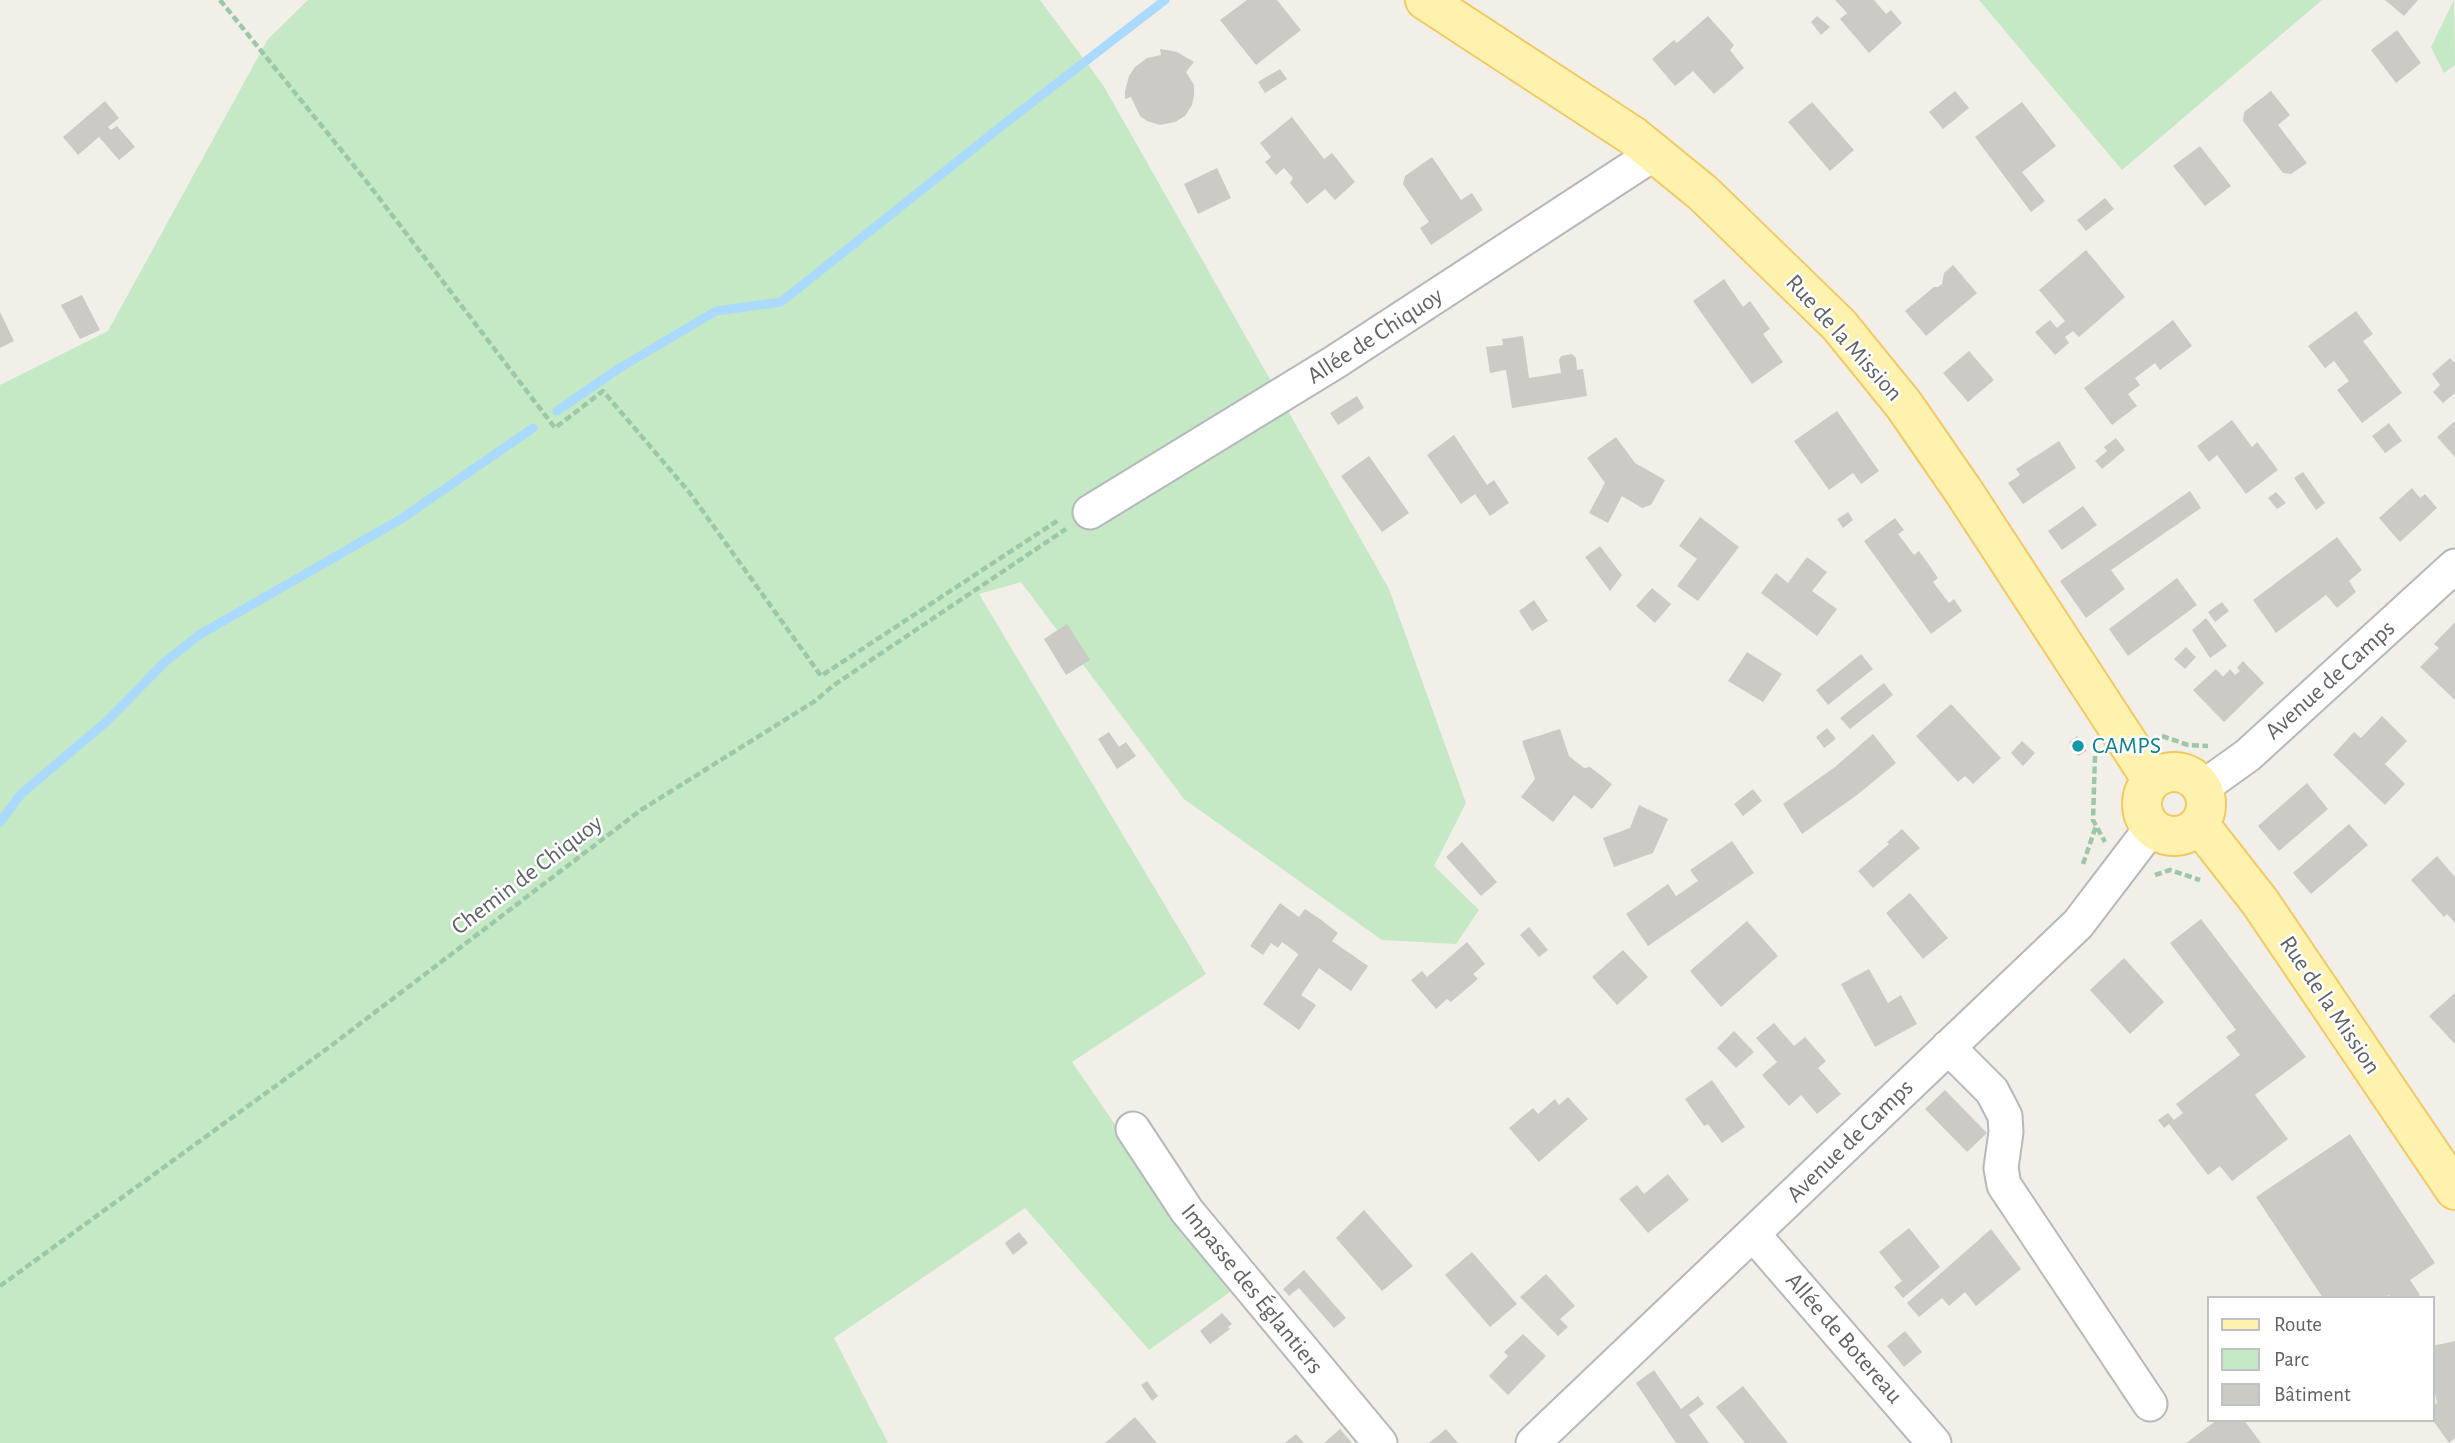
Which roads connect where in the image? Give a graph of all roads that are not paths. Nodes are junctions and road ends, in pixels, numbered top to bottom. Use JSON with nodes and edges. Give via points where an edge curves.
{"nodes":[{"id":1,"x":1426,"y":0,"type":"edge"},
{"id":2,"x":1655,"y":153,"type":"junction"},
{"id":3,"x":1079,"y":513,"type":"road end"},
{"id":4,"x":2455,"y":566,"type":"edge"},
{"id":5,"x":2152,"y":780,"type":"junction"},
{"id":6,"x":2200,"y":806,"type":"junction"},
{"id":7,"x":2152,"y":827,"type":"junction"},
{"id":8,"x":1948,"y":1047,"type":"junction"},
{"id":9,"x":1133,"y":1129,"type":"dead end"},
{"id":10,"x":2455,"y":1190,"type":"edge"},
{"id":11,"x":1753,"y":1234,"type":"junction"},
{"id":12,"x":2150,"y":1404,"type":"dead end"},
{"id":13,"x":1380,"y":1443,"type":"edge"},
{"id":14,"x":1533,"y":1443,"type":"edge"},
{"id":15,"x":1934,"y":1443,"type":"edge"}],
"edges":[{"from":1,"to":2,"type":"main road","name":"Rue de la Mission"},
{"from":2,"to":3,"type":"street","name":"Allée de Chiquoy","via":[[1335,362]]},
{"from":2,"to":5,"type":"main road","name":"Rue de la Mission","via":[[1703,192],[1839,325],[1904,405],[1964,492],[2105,736]]},
{"from":4,"to":6,"type":"street","name":"Avenue de Camps","via":[[2248,755]]},
{"from":5,"to":6,"type":"main road","via":[[2179,772],[2196,780]]},
{"from":5,"to":7,"type":"main road","via":[[2143,799]]},
{"from":6,"to":7,"type":"main road","via":[[2182,835],[2171,836]]},
{"from":6,"to":10,"type":"main road","name":"Rue de la Mission"},
{"from":7,"to":8,"type":"street","name":"Avenue de Camps","via":[[2078,924]]},
{"from":8,"to":11,"type":"street","name":"Avenue de Camps"},
{"from":8,"to":12,"type":"street","via":[[1992,1091],[2005,1116],[2004,1185]]},
{"from":9,"to":13,"type":"street","name":"Impasse des Églantiers","via":[[1187,1211]]},
{"from":11,"to":14,"type":"street","name":"Avenue de Camps"},
{"from":11,"to":15,"type":"street","name":"Allée de Botereau"}]}
